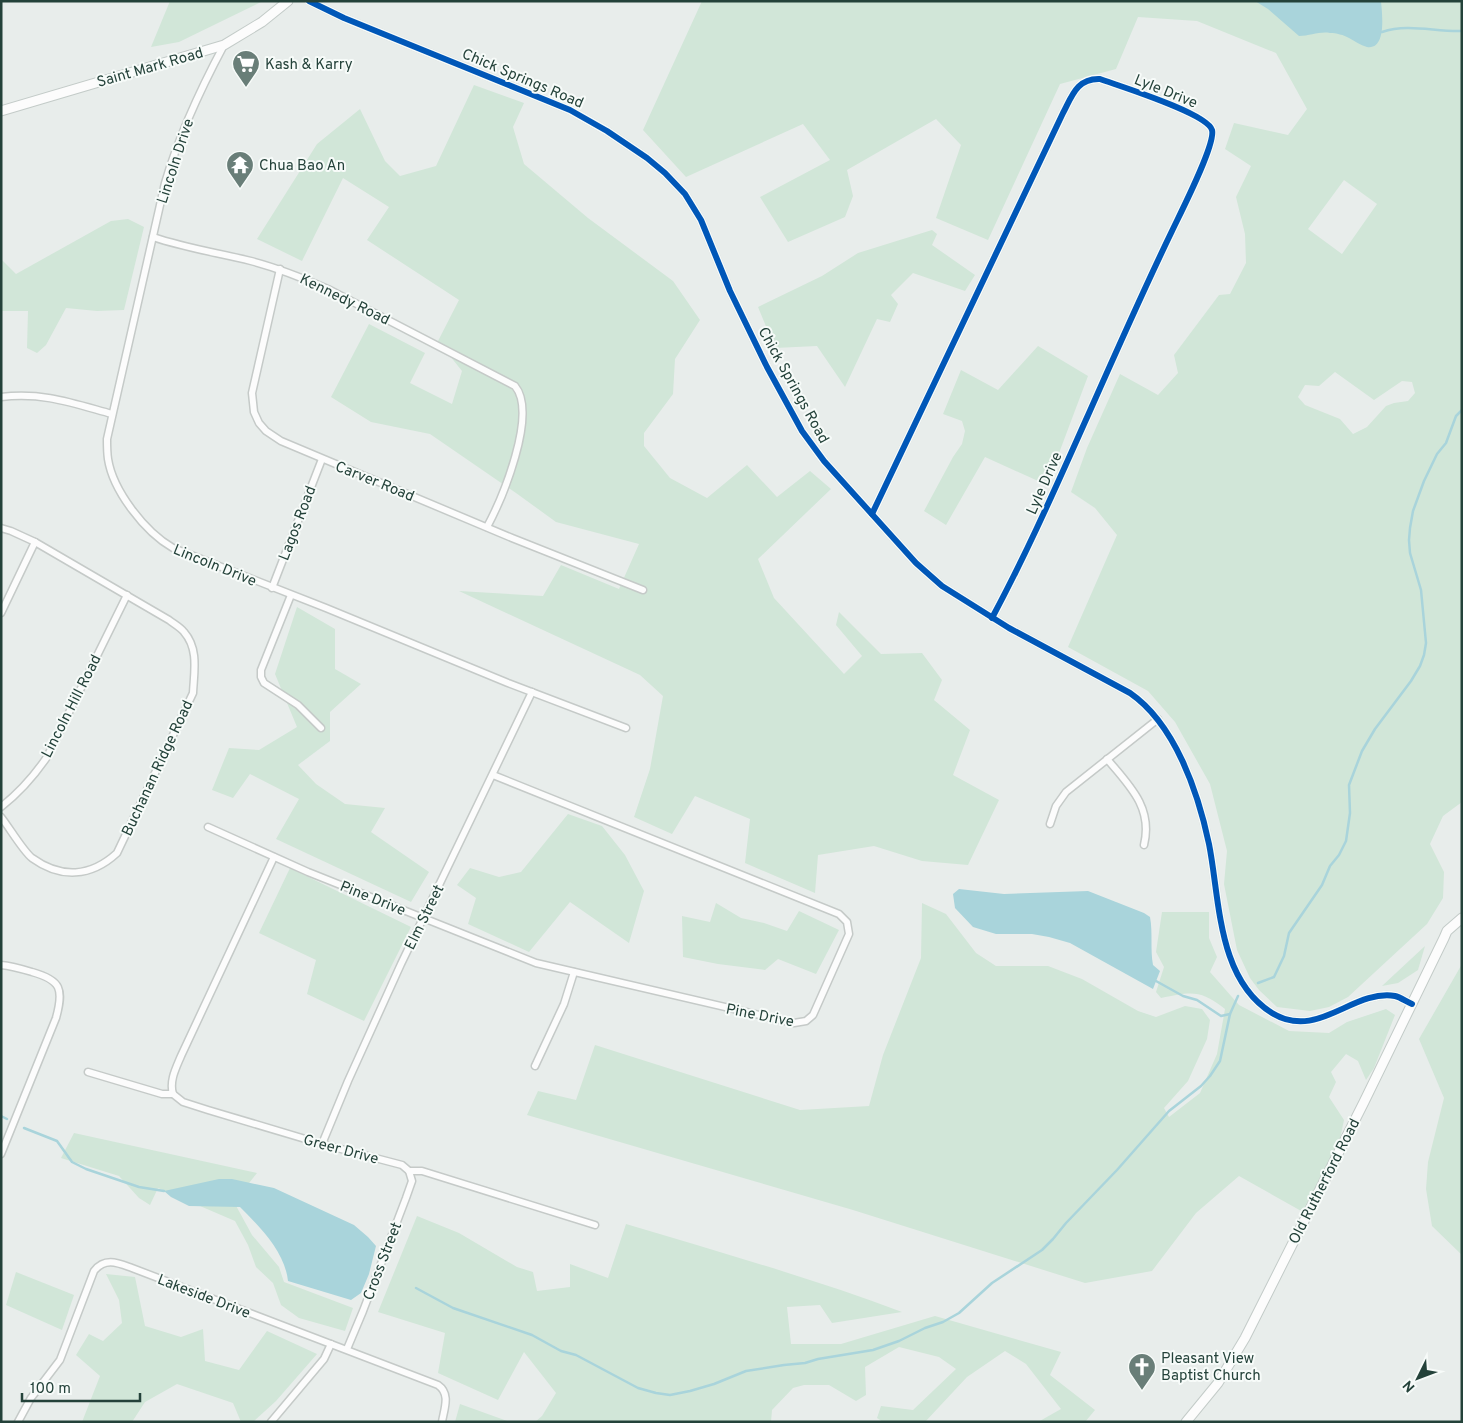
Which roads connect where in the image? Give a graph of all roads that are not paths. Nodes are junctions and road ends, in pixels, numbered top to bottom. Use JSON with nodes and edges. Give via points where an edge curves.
{"nodes":[{"id":1,"x":288,"y":1,"type":"edge"},
{"id":2,"x":309,"y":1,"type":"edge"},
{"id":3,"x":224,"y":45,"type":"junction"},
{"id":4,"x":1,"y":111,"type":"edge"},
{"id":5,"x":153,"y":237,"type":"junction"},
{"id":6,"x":280,"y":269,"type":"junction"},
{"id":7,"x":1,"y":398,"type":"edge"},
{"id":8,"x":112,"y":414,"type":"junction"},
{"id":9,"x":322,"y":459,"type":"junction"},
{"id":10,"x":872,"y":514,"type":"junction"},
{"id":11,"x":487,"y":527,"type":"junction"},
{"id":12,"x":1,"y":528,"type":"edge"},
{"id":13,"x":35,"y":542,"type":"junction"},
{"id":14,"x":272,"y":588,"type":"junction"},
{"id":15,"x":643,"y":590,"type":"dead end"},
{"id":16,"x":127,"y":595,"type":"junction"},
{"id":17,"x":291,"y":595,"type":"junction"},
{"id":18,"x":1,"y":613,"type":"edge"},
{"id":19,"x":992,"y":618,"type":"junction"},
{"id":20,"x":532,"y":692,"type":"junction"},
{"id":21,"x":1158,"y":719,"type":"junction"},
{"id":22,"x":321,"y":728,"type":"dead end"},
{"id":23,"x":626,"y":728,"type":"dead end"},
{"id":24,"x":1107,"y":759,"type":"junction"},
{"id":25,"x":493,"y":775,"type":"junction"},
{"id":26,"x":1,"y":807,"type":"edge"},
{"id":27,"x":1,"y":817,"type":"edge"},
{"id":28,"x":1050,"y":824,"type":"dead end"},
{"id":29,"x":208,"y":827,"type":"dead end"},
{"id":30,"x":1144,"y":845,"type":"dead end"},
{"id":31,"x":274,"y":857,"type":"junction"},
{"id":32,"x":1462,"y":918,"type":"edge"},
{"id":33,"x":424,"y":919,"type":"junction"},
{"id":34,"x":1,"y":965,"type":"edge"},
{"id":35,"x":574,"y":972,"type":"junction"},
{"id":36,"x":1412,"y":1004,"type":"junction"},
{"id":37,"x":535,"y":1066,"type":"dead end"},
{"id":38,"x":88,"y":1072,"type":"dead end"},
{"id":39,"x":173,"y":1094,"type":"junction"},
{"id":40,"x":322,"y":1144,"type":"junction"},
{"id":41,"x":1,"y":1154,"type":"edge"},
{"id":42,"x":409,"y":1171,"type":"junction"},
{"id":43,"x":595,"y":1225,"type":"dead end"},
{"id":44,"x":331,"y":1344,"type":"junction"},
{"id":45,"x":347,"y":1349,"type":"junction"},
{"id":46,"x":18,"y":1422,"type":"edge"},
{"id":47,"x":271,"y":1422,"type":"edge"},
{"id":48,"x":442,"y":1422,"type":"edge"},
{"id":49,"x":1186,"y":1422,"type":"edge"}],
"edges":[{"from":1,"to":3,"type":"street","name":"Saint Mark Road","via":[[262,22]]},
{"from":2,"to":10,"type":"street","name":"Chick Springs Road","via":[[570,110],[607,131],[665,173],[702,220],[745,323],[802,431]]},
{"from":3,"to":4,"type":"street","name":"Saint Mark Road"},
{"from":3,"to":5,"type":"street","name":"Lincoln Drive","via":[[196,98],[175,151]]},
{"from":5,"to":6,"type":"street","name":"Kennedy Road"},
{"from":5,"to":8,"type":"street","name":"Lincoln Drive"},
{"from":6,"to":9,"type":"street","name":"Carver Road","via":[[252,388],[252,404],[259,424],[275,438]]},
{"from":6,"to":11,"type":"street","name":"Kennedy Road","via":[[328,289],[515,386],[521,396],[523,419],[519,441],[502,497]]},
{"from":7,"to":8,"type":"street","via":[[25,395],[50,397]]},
{"from":8,"to":14,"type":"street","name":"Lincoln Drive","via":[[107,452],[112,476],[148,529],[172,548]]},
{"from":9,"to":11,"type":"street","name":"Carver Road"},
{"from":9,"to":14,"type":"street","name":"Lagos Road"},
{"from":10,"to":19,"type":"street","name":"Chick Springs Road","via":[[929,576]]},
{"from":10,"to":19,"type":"street","name":"Lyle Drive","via":[[1077,88],[1088,80],[1100,79],[1205,120],[1212,131],[1212,138],[1199,170],[1044,514]]},
{"from":11,"to":15,"type":"street","name":"Carver Road"},
{"from":12,"to":13,"type":"street","name":"Buchanan Ridge Road"},
{"from":13,"to":16,"type":"street","name":"Buchanan Ridge Road"},
{"from":13,"to":18,"type":"street"},
{"from":14,"to":17,"type":"street","name":"Lincoln Drive"},
{"from":16,"to":26,"type":"street","name":"Lincoln Hill Road","via":[[47,756],[17,795]]},
{"from":16,"to":27,"type":"street","name":"Buchanan Ridge Road","via":[[184,632],[194,650],[195,670],[193,693],[117,853],[106,863],[69,874],[30,857]]},
{"from":17,"to":20,"type":"street","name":"Lincoln Drive"},
{"from":17,"to":22,"type":"street","via":[[261,677],[264,683],[298,705]]},
{"from":19,"to":21,"type":"street","name":"Chick Springs Road","via":[[1130,693]]},
{"from":20,"to":23,"type":"street","name":"Lincoln Drive"},
{"from":20,"to":25,"type":"street","name":"Elm Street"},
{"from":21,"to":24,"type":"street"},
{"from":21,"to":36,"type":"street","name":"Chick Springs Road","via":[[1183,764],[1197,800],[1209,846],[1225,940],[1236,969],[1254,997],[1278,1016],[1304,1021],[1376,997],[1395,996]]},
{"from":24,"to":28,"type":"street","via":[[1066,792],[1056,806]]},
{"from":24,"to":30,"type":"street","via":[[1142,806],[1147,832]]},
{"from":25,"to":33,"type":"street","name":"Elm Street"},
{"from":25,"to":35,"type":"street","name":"Pine Drive","via":[[839,914],[847,922],[850,934],[813,1015],[798,1024]]},
{"from":29,"to":31,"type":"street","name":"Pine Drive"},
{"from":31,"to":33,"type":"street","name":"Pine Drive"},
{"from":31,"to":39,"type":"street","via":[[181,1056],[172,1081]]},
{"from":32,"to":36,"type":"street","name":"Old Rutherford Road","via":[[1447,931]]},
{"from":33,"to":35,"type":"street","name":"Pine Drive","via":[[520,958]]},
{"from":33,"to":40,"type":"street","name":"Elm Street"},
{"from":34,"to":41,"type":"street","via":[[53,980],[59,988],[60,1000],[56,1018]]},
{"from":35,"to":37,"type":"street","via":[[564,1004]]},
{"from":36,"to":49,"type":"street","name":"Old Rutherford Road","via":[[1245,1338],[1218,1383]]},
{"from":38,"to":39,"type":"street","name":"Greer Drive","via":[[162,1094]]},
{"from":39,"to":40,"type":"street","name":"Greer Drive","via":[[183,1102]]},
{"from":40,"to":42,"type":"street","name":"Greer Drive","via":[[402,1165]]},
{"from":42,"to":43,"type":"street","name":"Greer Drive","via":[[422,1171]]},
{"from":42,"to":45,"type":"street","name":"Cross Street","via":[[412,1181]]},
{"from":44,"to":45,"type":"street","name":"Lakeside Drive"},
{"from":44,"to":46,"type":"street","name":"Lakeside Drive","via":[[132,1268],[104,1263],[92,1275],[60,1360],[31,1398]]},
{"from":44,"to":47,"type":"street","via":[[324,1359]]},
{"from":45,"to":48,"type":"street","name":"Lakeside Drive","via":[[441,1387],[446,1399]]}]}
